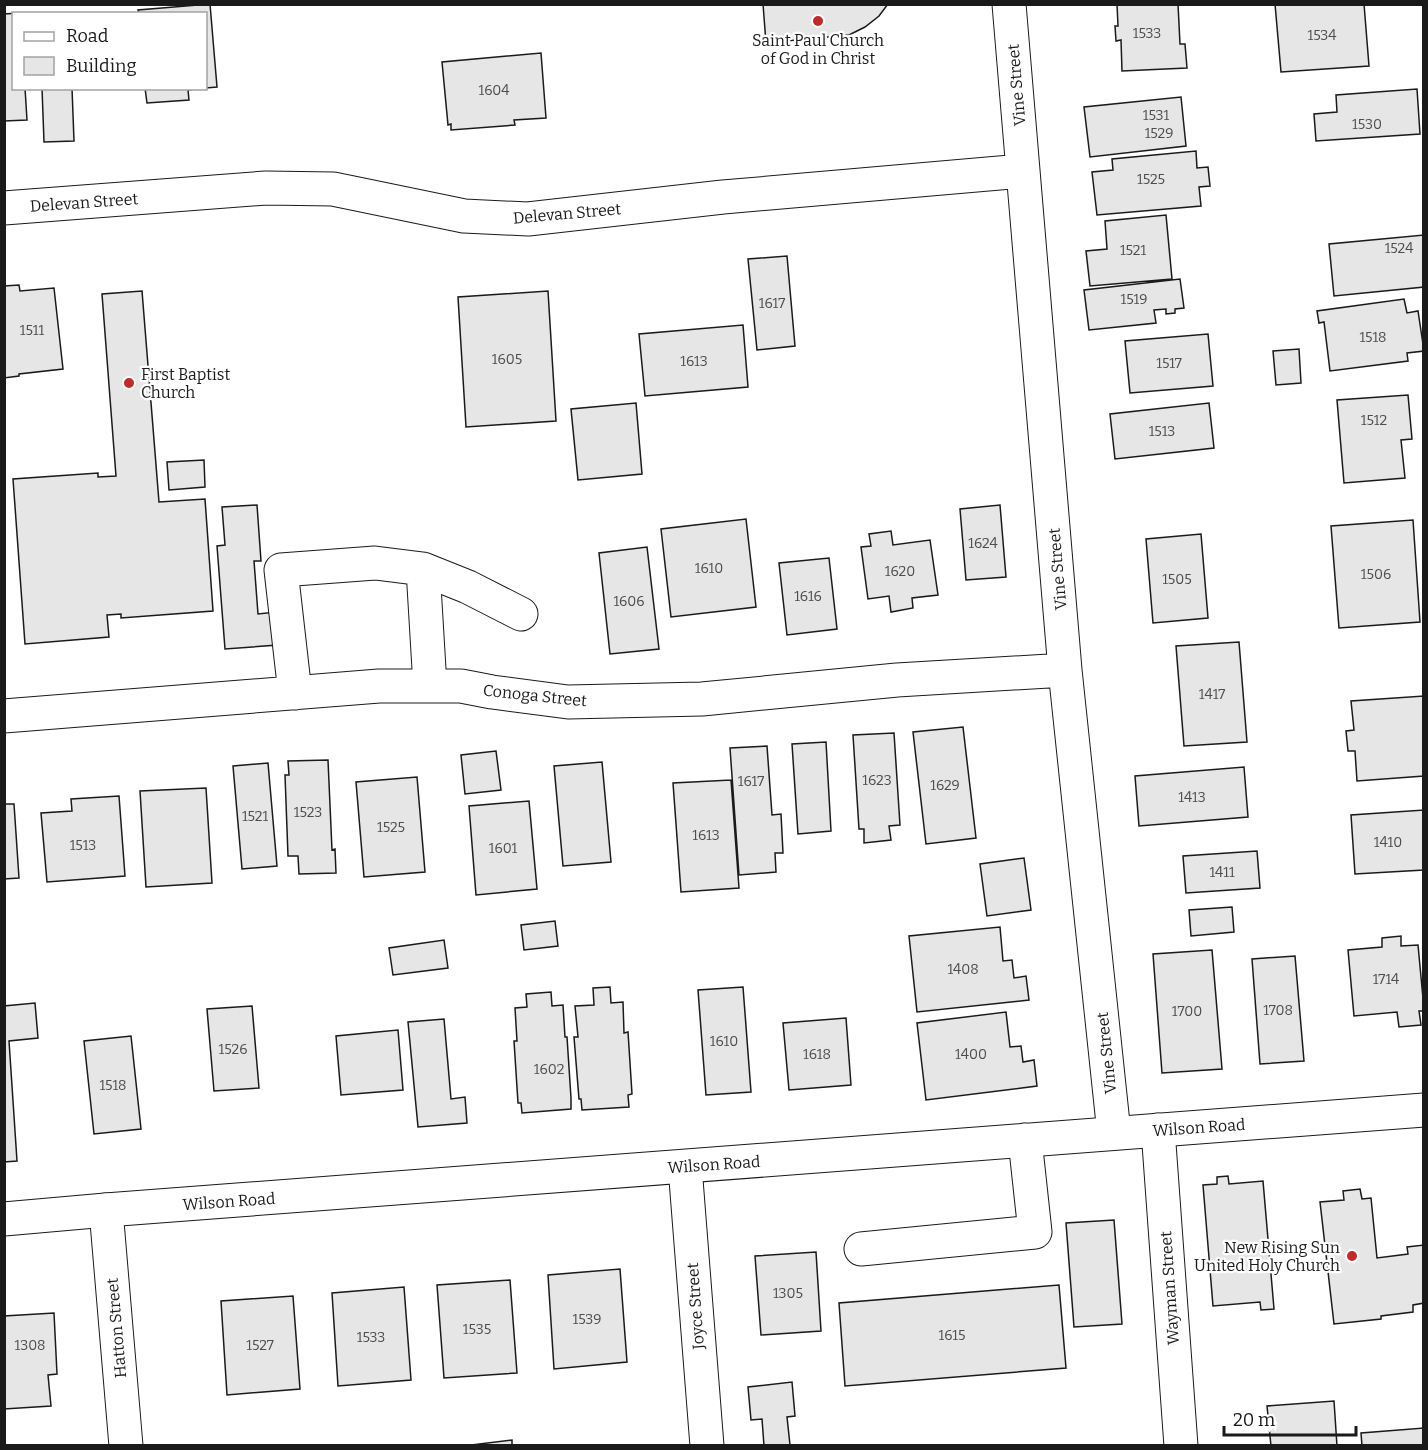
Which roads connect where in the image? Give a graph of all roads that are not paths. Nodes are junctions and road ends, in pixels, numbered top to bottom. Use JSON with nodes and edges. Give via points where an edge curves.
{"nodes":[{"id":1,"x":1009,"y":4,"type":"edge"},
{"id":2,"x":1023,"y":171,"type":"junction"},
{"id":3,"x":4,"y":208,"type":"edge"},
{"id":4,"x":423,"y":569,"type":"junction"},
{"id":5,"x":521,"y":614,"type":"dead end"},
{"id":6,"x":1065,"y":670,"type":"junction"},
{"id":7,"x":430,"y":686,"type":"junction"},
{"id":8,"x":295,"y":693,"type":"junction"},
{"id":9,"x":4,"y":717,"type":"edge"},
{"id":10,"x":1424,"y":1110,"type":"edge"},
{"id":11,"x":1158,"y":1130,"type":"junction"},
{"id":12,"x":1114,"y":1133,"type":"junction"},
{"id":13,"x":1025,"y":1140,"type":"junction"},
{"id":14,"x":685,"y":1167,"type":"junction"},
{"id":15,"x":106,"y":1210,"type":"junction"},
{"id":16,"x":4,"y":1219,"type":"edge"},
{"id":17,"x":861,"y":1249,"type":"dead end"},
{"id":18,"x":126,"y":1446,"type":"edge"},
{"id":19,"x":707,"y":1446,"type":"edge"},
{"id":20,"x":1181,"y":1446,"type":"edge"}],
"edges":[{"from":1,"to":2,"type":"street","name":"Vine Street"},
{"from":2,"to":3,"type":"street","name":"Delevan Street","via":[[723,197],[528,219],[464,216],[333,189],[266,188]]},
{"from":2,"to":6,"type":"street","name":"Vine Street"},
{"from":4,"to":5,"type":"street"},
{"from":4,"to":7,"type":"street"},
{"from":4,"to":8,"type":"street","via":[[375,562],[281,570]]},
{"from":6,"to":7,"type":"street","name":"Conoga Street","via":[[897,680],[680,700],[568,702],[461,686]]},
{"from":6,"to":12,"type":"street","name":"Vine Street"},
{"from":7,"to":8,"type":"street","name":"Conoga Street"},
{"from":8,"to":9,"type":"street","name":"Conoga Street"},
{"from":10,"to":11,"type":"street","name":"Wilson Road"},
{"from":11,"to":12,"type":"street","name":"Wilson Road"},
{"from":11,"to":20,"type":"street","name":"Wayman Street"},
{"from":12,"to":13,"type":"street","name":"Wilson Road"},
{"from":13,"to":14,"type":"street","name":"Wilson Road"},
{"from":13,"to":17,"type":"street","via":[[1035,1232]]},
{"from":14,"to":15,"type":"street","name":"Wilson Road"},
{"from":14,"to":19,"type":"street","name":"Joyce Street"},
{"from":15,"to":16,"type":"street","name":"Wilson Road"},
{"from":15,"to":18,"type":"street","name":"Hatton Street"}]}
